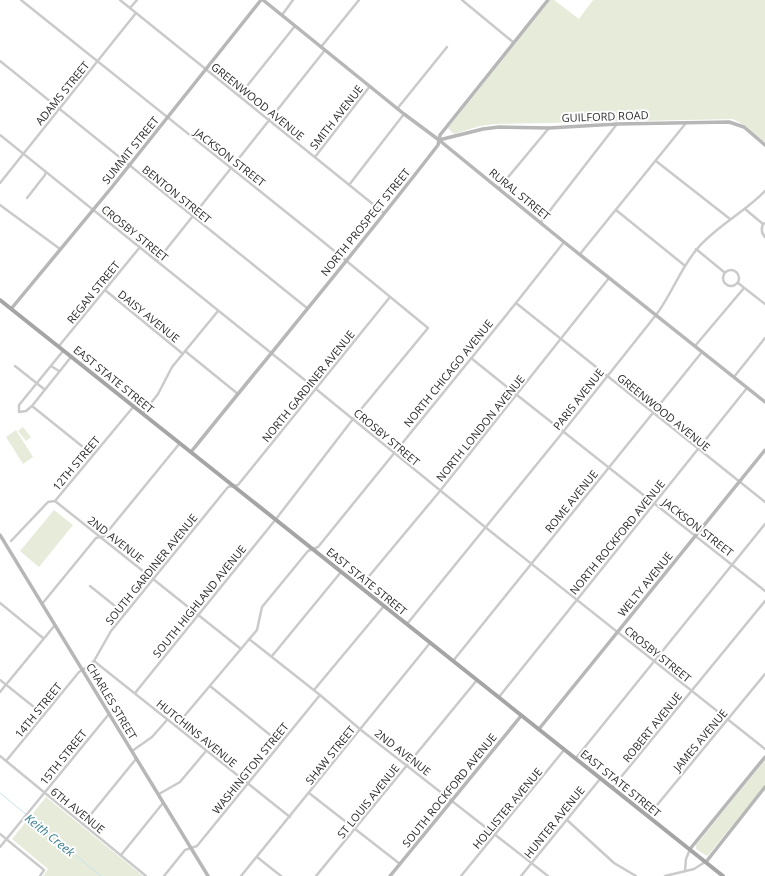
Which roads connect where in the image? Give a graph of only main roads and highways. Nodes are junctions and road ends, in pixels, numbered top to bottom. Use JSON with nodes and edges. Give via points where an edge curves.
{"nodes":[{"id":1,"x":0,"y":300,"type":"edge"},
{"id":2,"x":723,"y":876,"type":"edge"}],
"edges":[{"from":1,"to":2,"type":"main road","name":"EAST STATE STREET"}]}
